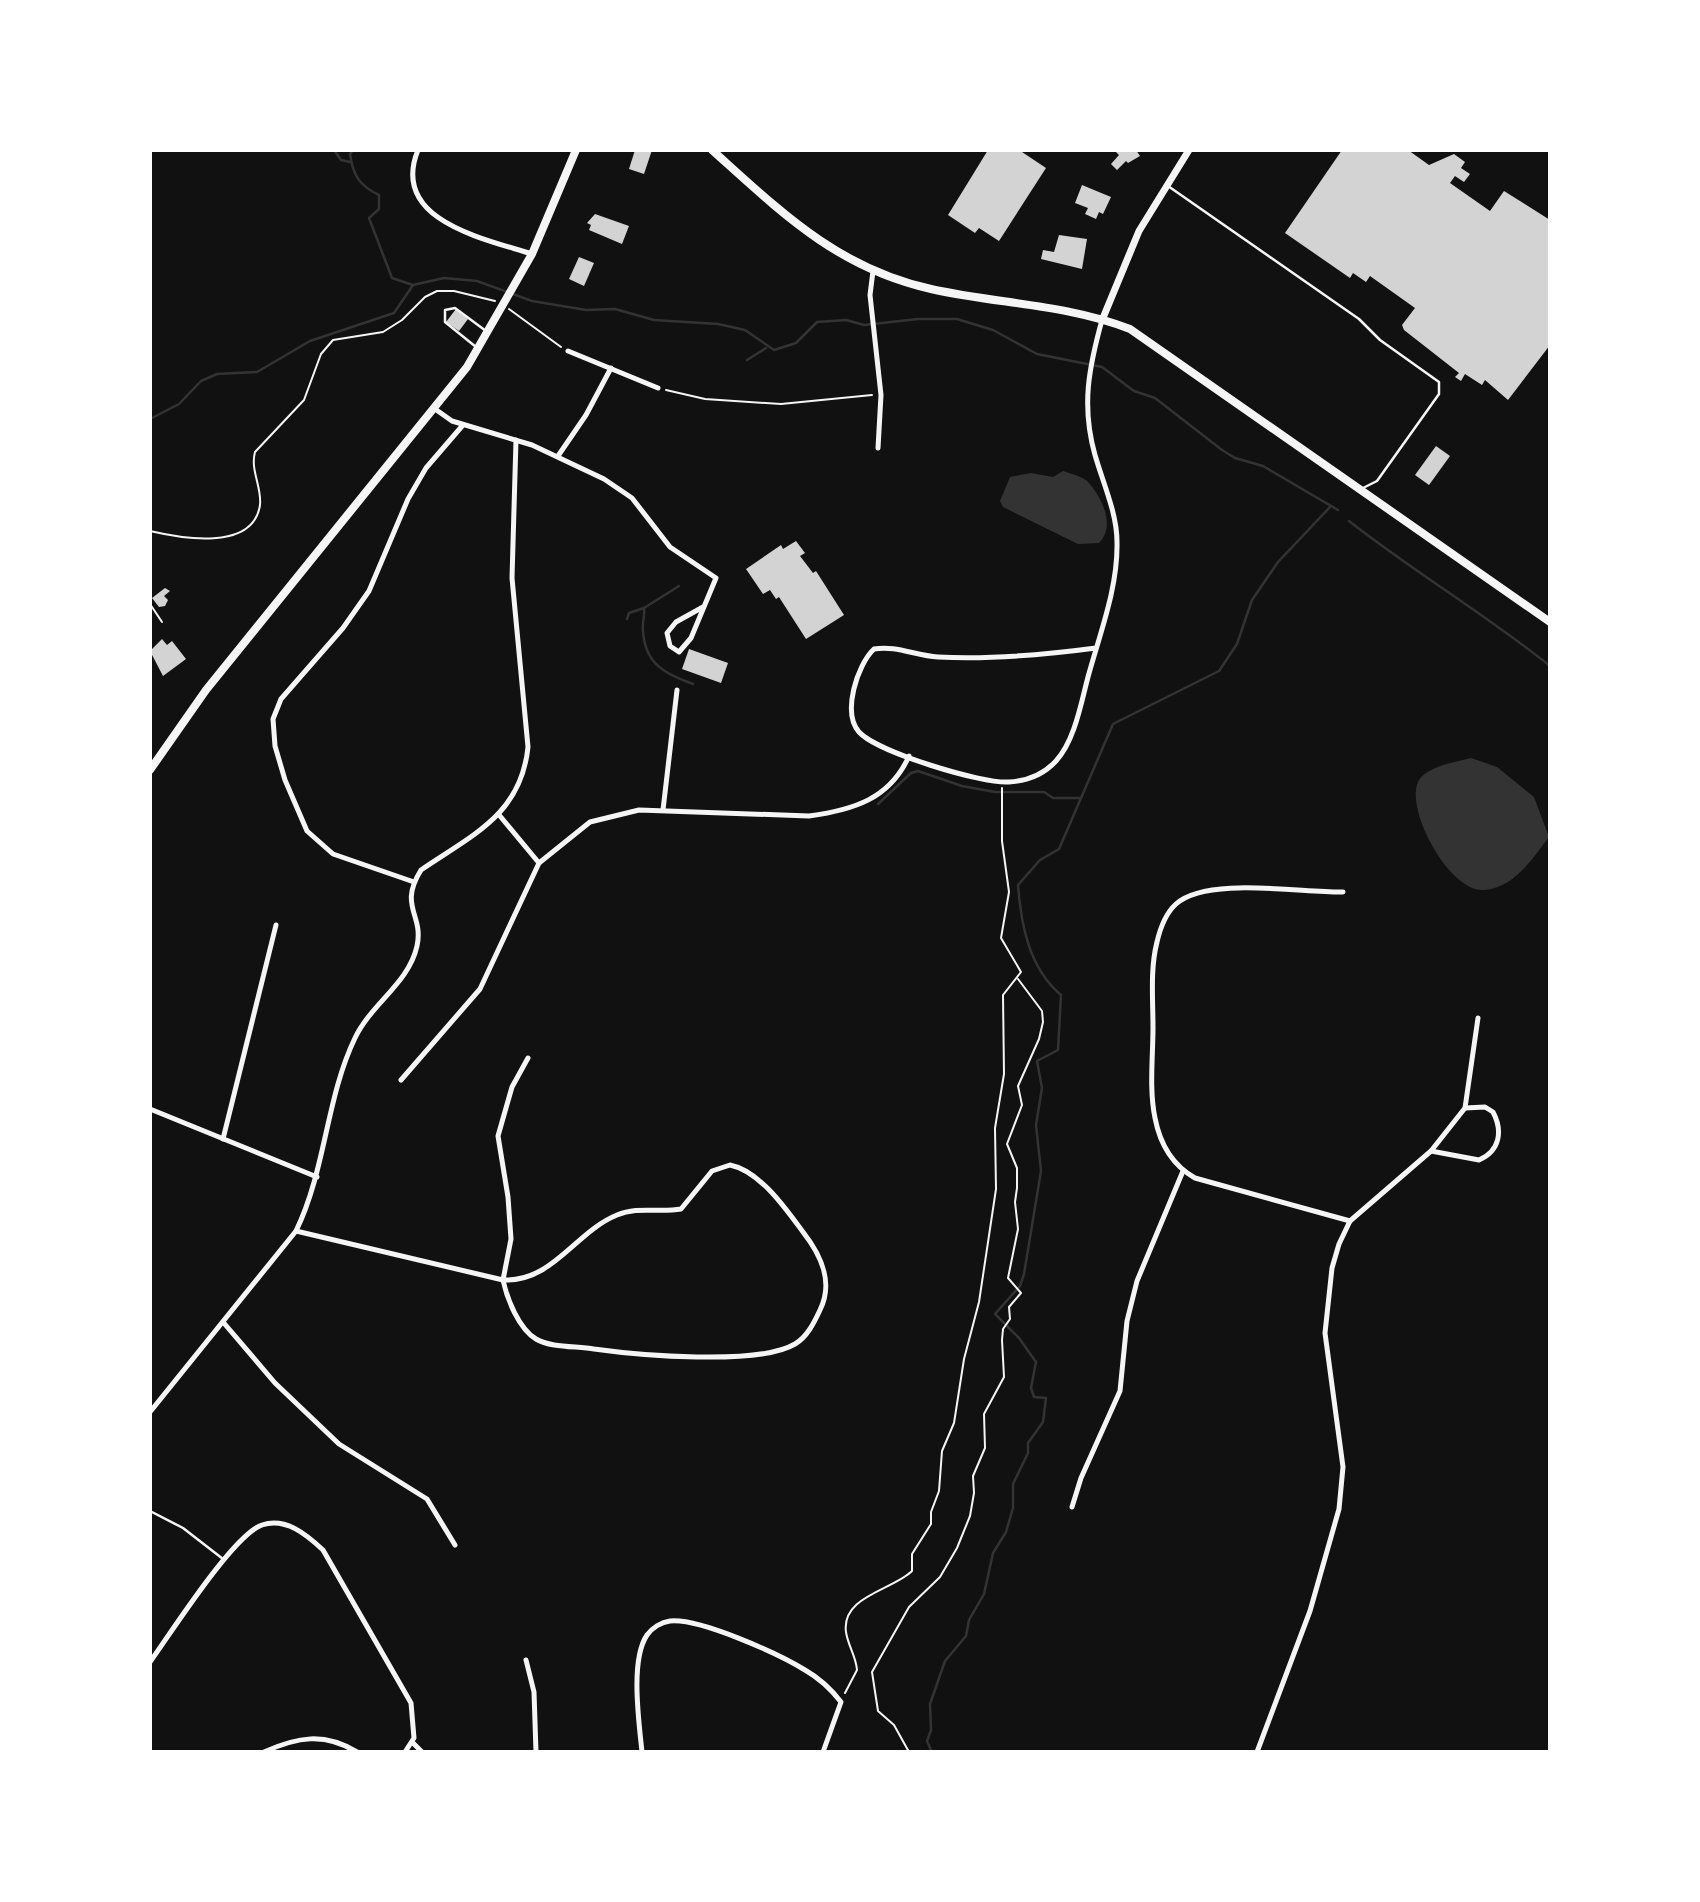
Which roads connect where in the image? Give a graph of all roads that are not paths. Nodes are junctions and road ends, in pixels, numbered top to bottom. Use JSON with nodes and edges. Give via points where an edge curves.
{"nodes":[{"id":1,"x":418,"y":150,"type":"edge"},
{"id":2,"x":576,"y":150,"type":"edge"},
{"id":3,"x":712,"y":150,"type":"edge"},
{"id":4,"x":1189,"y":150,"type":"edge"},
{"id":5,"x":1166,"y":184,"type":"junction"},
{"id":6,"x":532,"y":254,"type":"junction"},
{"id":7,"x":873,"y":271,"type":"junction"},
{"id":8,"x":1103,"y":318,"type":"junction"},
{"id":9,"x":489,"y":332,"type":"junction"},
{"id":10,"x":478,"y":350,"type":"junction"},
{"id":11,"x":568,"y":351,"type":"road end"},
{"id":12,"x":611,"y":368,"type":"junction"},
{"id":13,"x":658,"y":388,"type":"road end"},
{"id":14,"x":435,"y":409,"type":"junction"},
{"id":15,"x":463,"y":425,"type":"junction"},
{"id":16,"x":516,"y":440,"type":"junction"},
{"id":17,"x":878,"y":448,"type":"dead end"},
{"id":18,"x":558,"y":456,"type":"junction"},
{"id":19,"x":1362,"y":489,"type":"junction"},
{"id":20,"x":703,"y":607,"type":"junction"},
{"id":21,"x":1549,"y":622,"type":"edge"},
{"id":22,"x":1096,"y":648,"type":"junction"},
{"id":23,"x":677,"y":690,"type":"dead end"},
{"id":24,"x":909,"y":757,"type":"junction"},
{"id":25,"x":150,"y":769,"type":"edge"},
{"id":26,"x":663,"y":810,"type":"junction"},
{"id":27,"x":500,"y":816,"type":"junction"},
{"id":28,"x":539,"y":863,"type":"junction"},
{"id":29,"x":414,"y":882,"type":"junction"},
{"id":30,"x":1343,"y":892,"type":"dead end"},
{"id":31,"x":276,"y":925,"type":"dead end"},
{"id":32,"x":1478,"y":1018,"type":"dead end"},
{"id":33,"x":528,"y":1058,"type":"dead end"},
{"id":34,"x":401,"y":1080,"type":"dead end"},
{"id":35,"x":1465,"y":1108,"type":"junction"},
{"id":36,"x":150,"y":1109,"type":"edge"},
{"id":37,"x":223,"y":1139,"type":"junction"},
{"id":38,"x":1431,"y":1151,"type":"junction"},
{"id":39,"x":1184,"y":1171,"type":"junction"},
{"id":40,"x":317,"y":1177,"type":"junction"},
{"id":41,"x":1350,"y":1221,"type":"junction"},
{"id":42,"x":296,"y":1231,"type":"junction"},
{"id":43,"x":503,"y":1280,"type":"junction"},
{"id":44,"x":223,"y":1322,"type":"junction"},
{"id":45,"x":150,"y":1412,"type":"edge"},
{"id":46,"x":1072,"y":1507,"type":"dead end"},
{"id":47,"x":150,"y":1511,"type":"edge"},
{"id":48,"x":455,"y":1545,"type":"dead end"},
{"id":49,"x":225,"y":1560,"type":"junction"},
{"id":50,"x":526,"y":1660,"type":"dead end"},
{"id":51,"x":150,"y":1662,"type":"edge"},
{"id":52,"x":412,"y":1742,"type":"junction"},
{"id":53,"x":264,"y":1752,"type":"edge"},
{"id":54,"x":357,"y":1752,"type":"edge"},
{"id":55,"x":405,"y":1752,"type":"edge"},
{"id":56,"x":422,"y":1752,"type":"edge"},
{"id":57,"x":536,"y":1752,"type":"edge"},
{"id":58,"x":642,"y":1752,"type":"edge"},
{"id":59,"x":823,"y":1752,"type":"edge"},
{"id":60,"x":1257,"y":1752,"type":"edge"}],
"edges":[{"from":1,"to":6,"type":"street","via":[[415,183],[431,215]]},
{"from":2,"to":6,"type":"main road"},
{"from":3,"to":7,"type":"main road","via":[[800,228]]},
{"from":4,"to":5,"type":"street"},
{"from":5,"to":8,"type":"street","via":[[1128,252]]},
{"from":5,"to":19,"type":"lane","via":[[1359,319],[1380,340],[1439,382],[1439,394],[1377,481]]},
{"from":6,"to":9,"type":"main road"},
{"from":7,"to":8,"type":"main road","via":[[953,294]]},
{"from":7,"to":17,"type":"street","via":[[870,295],[881,395]]},
{"from":8,"to":19,"type":"main road","via":[[1158,346]]},
{"from":8,"to":22,"type":"street","via":[[1088,374],[1087,418],[1118,541],[1113,588]]},
{"from":9,"to":10,"type":"main road"},
{"from":9,"to":10,"type":"lane","via":[[455,308],[445,310],[445,322]]},
{"from":10,"to":14,"type":"main road"},
{"from":11,"to":12,"type":"street"},
{"from":12,"to":13,"type":"street"},
{"from":12,"to":18,"type":"street"},
{"from":14,"to":15,"type":"street"},
{"from":14,"to":25,"type":"main road","via":[[206,690]]},
{"from":15,"to":16,"type":"street"},
{"from":15,"to":29,"type":"street","via":[[426,468],[408,499],[369,591],[281,699],[273,719],[285,780],[307,831],[333,854]]},
{"from":16,"to":18,"type":"street"},
{"from":16,"to":27,"type":"street","via":[[512,578],[528,747],[524,772]]},
{"from":18,"to":20,"type":"street","via":[[621,489],[670,547],[716,578]]},
{"from":19,"to":21,"type":"main road"},
{"from":20,"to":20,"type":"street","via":[[676,622],[667,634],[670,646],[679,652],[691,638]]},
{"from":22,"to":24,"type":"street","via":[[1064,750],[1037,775],[992,782]]},
{"from":22,"to":24,"type":"street","via":[[993,659],[874,649],[854,692],[854,722],[870,740]]},
{"from":23,"to":26,"type":"street"},
{"from":24,"to":26,"type":"street","via":[[898,778],[881,794],[835,812],[809,816]]},
{"from":26,"to":28,"type":"street","via":[[639,810],[590,822]]},
{"from":27,"to":28,"type":"street"},
{"from":27,"to":29,"type":"street","via":[[421,870]]},
{"from":28,"to":34,"type":"street","via":[[480,989]]},
{"from":29,"to":40,"type":"street","via":[[410,904],[418,944],[411,964],[355,1037]]},
{"from":30,"to":39,"type":"street","via":[[1217,889],[1176,904],[1164,921],[1154,962],[1153,1100],[1163,1142],[1171,1160]]},
{"from":31,"to":37,"type":"street"},
{"from":32,"to":35,"type":"street"},
{"from":33,"to":43,"type":"street","via":[[512,1087],[498,1136],[511,1239]]},
{"from":35,"to":38,"type":"street"},
{"from":35,"to":38,"type":"street","via":[[1485,1107],[1493,1112],[1499,1130],[1493,1150],[1479,1160]]},
{"from":36,"to":37,"type":"street"},
{"from":37,"to":40,"type":"street"},
{"from":38,"to":41,"type":"street"},
{"from":39,"to":41,"type":"street","via":[[1195,1178]]},
{"from":39,"to":46,"type":"street","via":[[1137,1281],[1119,1391]]},
{"from":40,"to":42,"type":"street"},
{"from":41,"to":60,"type":"street","via":[[1332,1268],[1325,1333],[1342,1455],[1339,1509],[1310,1611]]},
{"from":42,"to":43,"type":"street"},
{"from":42,"to":44,"type":"street"},
{"from":43,"to":43,"type":"street","via":[[530,1278],[615,1215],[641,1209],[681,1209],[712,1171],[730,1165],[747,1171],[784,1208],[818,1252],[826,1282],[819,1313],[796,1343],[768,1353],[702,1357],[541,1342],[522,1325]]},
{"from":44,"to":45,"type":"street"},
{"from":44,"to":48,"type":"street","via":[[275,1382],[339,1444],[427,1499]]},
{"from":47,"to":49,"type":"lane","via":[[177,1524]]},
{"from":49,"to":51,"type":"street"},
{"from":49,"to":52,"type":"street","via":[[250,1531],[264,1524],[290,1526],[323,1550],[411,1703],[415,1722]]},
{"from":50,"to":57,"type":"street","via":[[534,1692]]},
{"from":52,"to":55,"type":"street"},
{"from":52,"to":56,"type":"street"},
{"from":53,"to":54,"type":"street","via":[[292,1740],[321,1737]]},
{"from":58,"to":59,"type":"street","via":[[642,1646],[648,1633],[668,1621],[743,1640],[808,1671],[840,1700]]}]}
